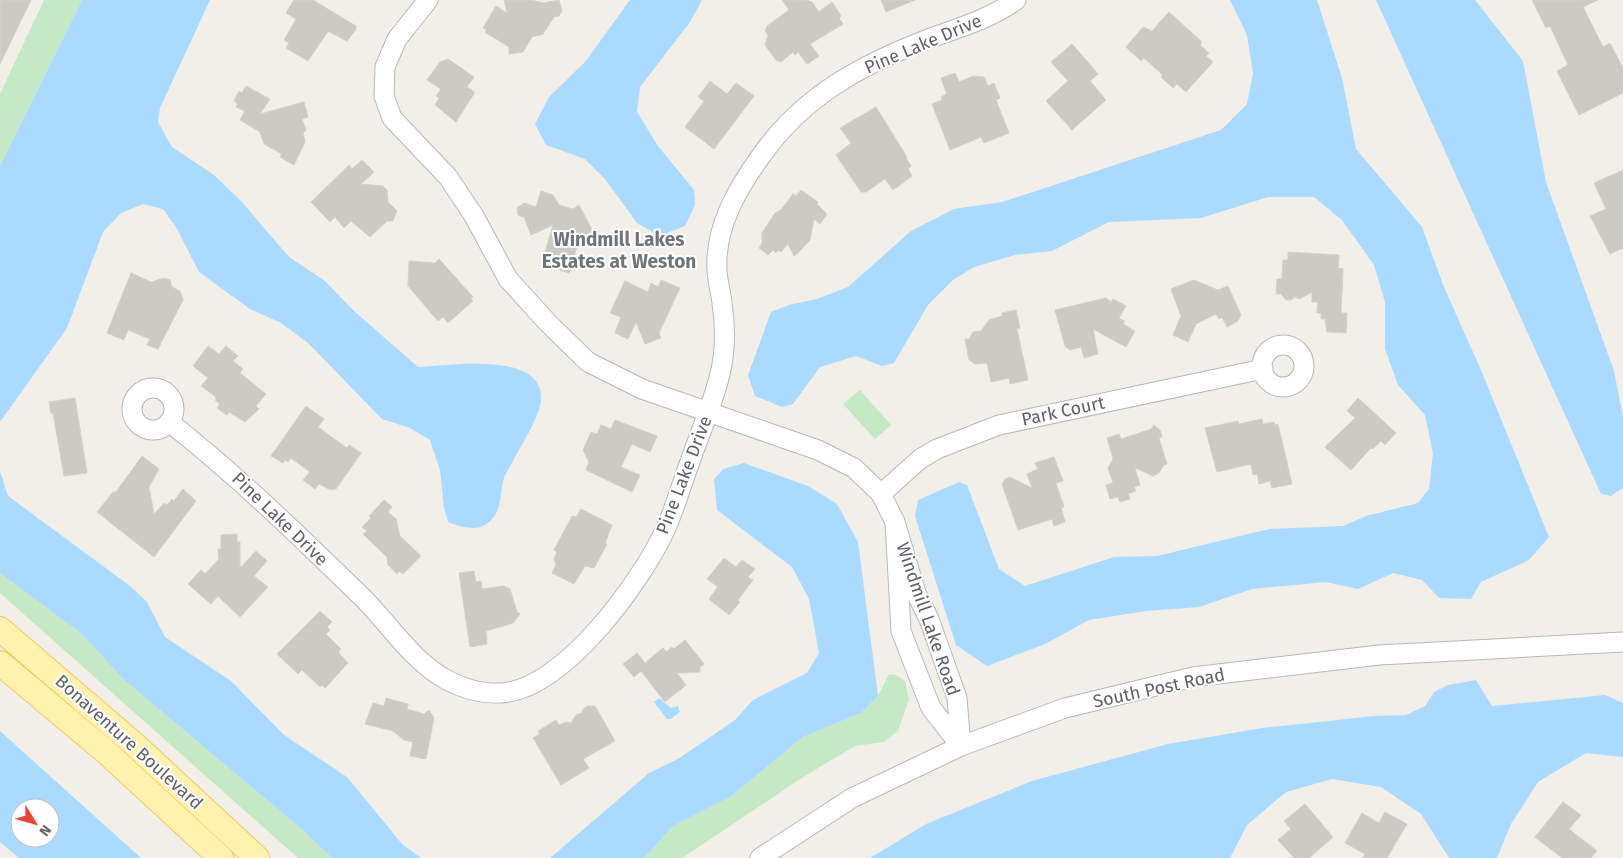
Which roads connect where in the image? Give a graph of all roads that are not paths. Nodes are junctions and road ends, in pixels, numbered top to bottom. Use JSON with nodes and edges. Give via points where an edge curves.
{"nodes":[{"id":1,"x":428,"y":0,"type":"edge"},
{"id":2,"x":1016,"y":0,"type":"edge"},
{"id":3,"x":1262,"y":370,"type":"dead end"},
{"id":4,"x":708,"y":412,"type":"junction"},
{"id":5,"x":169,"y":422,"type":"dead end"},
{"id":6,"x":881,"y":494,"type":"junction"},
{"id":7,"x":895,"y":522,"type":"junction"},
{"id":8,"x":0,"y":629,"type":"edge"},
{"id":9,"x":1623,"y":642,"type":"edge"},
{"id":10,"x":0,"y":662,"type":"edge"},
{"id":11,"x":961,"y":746,"type":"junction"},
{"id":12,"x":221,"y":858,"type":"edge"},
{"id":13,"x":257,"y":858,"type":"edge"},
{"id":14,"x":760,"y":858,"type":"edge"}],
"edges":[{"from":1,"to":4,"type":"street","name":"Windmill Lake Road","via":[[396,39],[385,67],[384,96],[392,118],[448,178],[474,216],[508,278],[588,362],[642,389]]},
{"from":2,"to":4,"type":"street","name":"Pine Lake Drive","via":[[988,17],[892,53],[819,94],[777,134],[760,156],[719,231],[717,272],[727,342],[720,378]]},
{"from":3,"to":6,"type":"street","name":"Park Court","via":[[999,425],[937,449],[920,459]]},
{"from":4,"to":5,"type":"street","name":"Pine Lake Drive","via":[[666,529],[628,591],[593,636],[551,672],[533,683],[500,693],[462,688],[426,666],[366,601],[219,461]]},
{"from":4,"to":6,"type":"street","name":"Windmill Lake Road","via":[[818,450],[854,468]]},
{"from":6,"to":7,"type":"street","name":"Windmill Lake Road"},
{"from":7,"to":11,"type":"street","name":"Windmill Lake Road","via":[[916,593],[929,619],[957,698]]},
{"from":7,"to":11,"type":"street","name":"Windmill Lake Road","via":[[901,631],[931,708]]},
{"from":8,"to":13,"type":"main road","name":"Bonaventure Boulevard"},
{"from":9,"to":11,"type":"street","name":"South Post Road","via":[[1379,654],[1193,678],[1065,708]]},
{"from":10,"to":12,"type":"main road","name":"Bonaventure Boulevard","via":[[105,751]]},
{"from":11,"to":14,"type":"street","name":"South Post Road","via":[[852,798]]}]}
